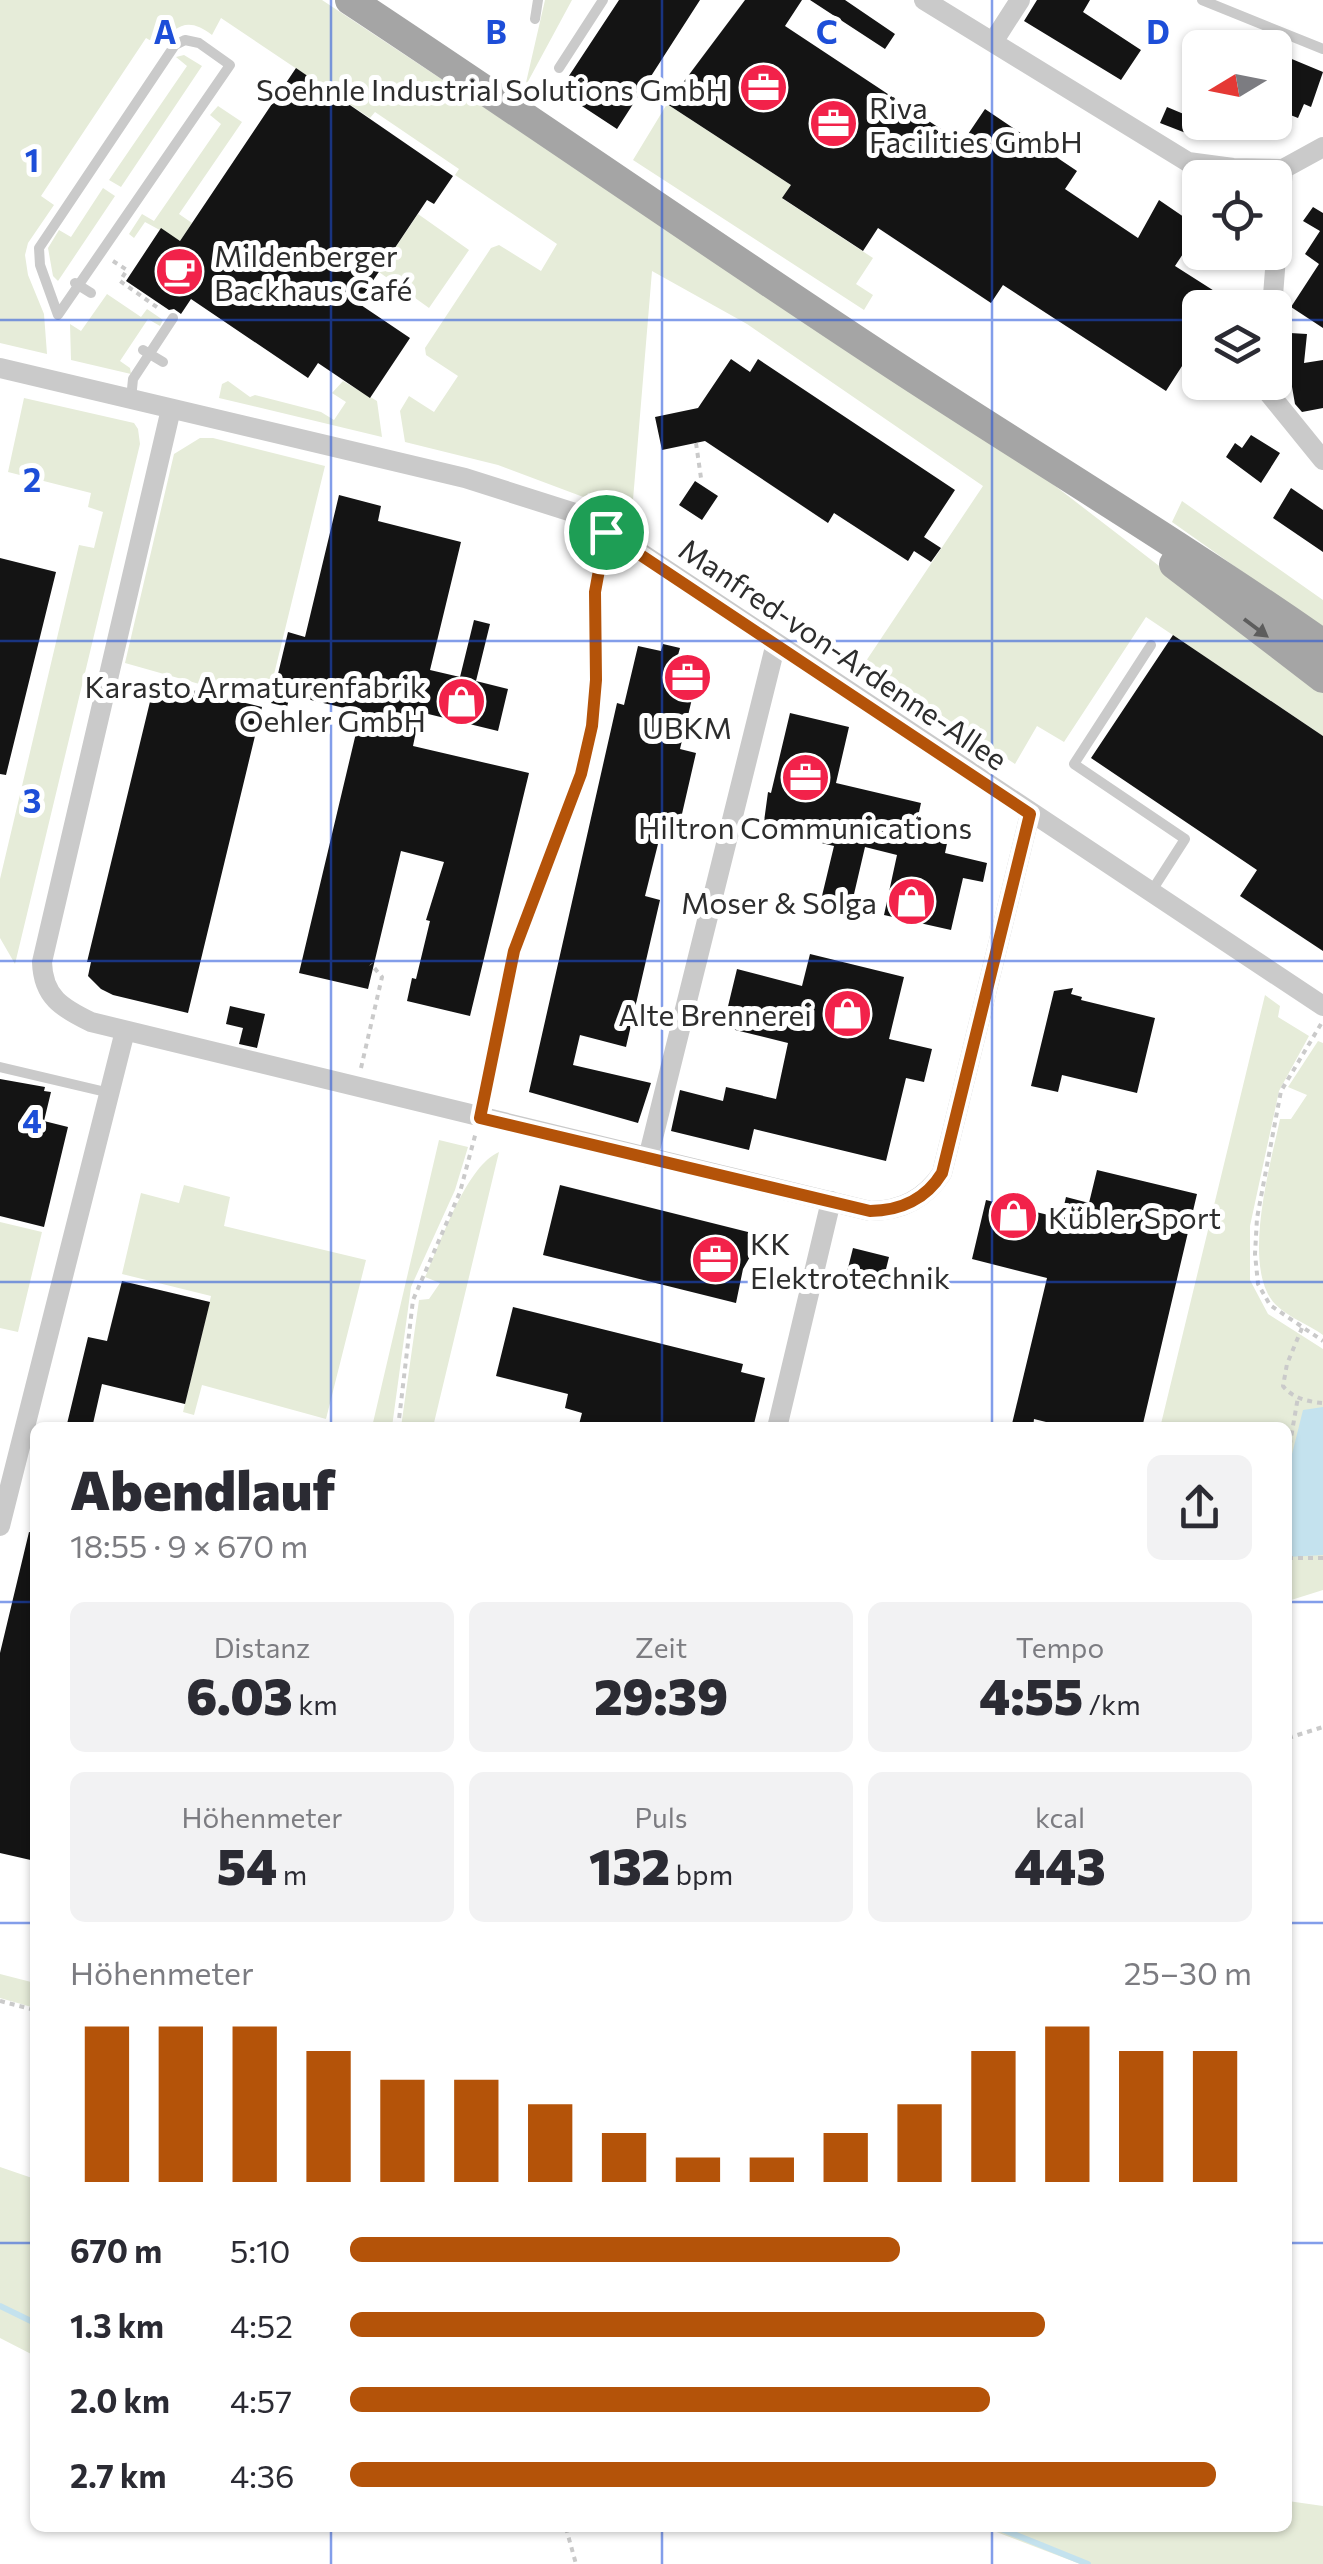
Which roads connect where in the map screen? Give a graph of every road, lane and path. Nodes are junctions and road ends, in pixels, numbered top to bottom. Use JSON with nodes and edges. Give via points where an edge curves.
{"nodes":[{"id":1,"x":350,"y":0,"type":"edge"},
{"id":2,"x":538,"y":0,"type":"edge"},
{"id":3,"x":602,"y":0,"type":"edge"},
{"id":4,"x":924,"y":0,"type":"edge"},
{"id":5,"x":1020,"y":0,"type":"edge"},
{"id":6,"x":1202,"y":0,"type":"edge"},
{"id":7,"x":536,"y":19,"type":"dead end"},
{"id":8,"x":993,"y":42,"type":"junction"},
{"id":9,"x":1323,"y":49,"type":"edge"},
{"id":10,"x":560,"y":68,"type":"dead end"},
{"id":11,"x":1323,"y":147,"type":"edge"},
{"id":12,"x":1185,"y":160,"type":"edge"},
{"id":13,"x":1292,"y":164,"type":"edge"},
{"id":14,"x":115,"y":262,"type":"dead end"},
{"id":15,"x":76,"y":284,"type":"junction"},
{"id":16,"x":91,"y":293,"type":"dead end"},
{"id":17,"x":172,"y":317,"type":"joint"},
{"id":18,"x":146,"y":352,"type":"junction"},
{"id":19,"x":163,"y":362,"type":"dead end"},
{"id":20,"x":0,"y":368,"type":"edge"},
{"id":21,"x":130,"y":400,"type":"junction"},
{"id":22,"x":1273,"y":400,"type":"edge"},
{"id":23,"x":171,"y":409,"type":"junction"},
{"id":24,"x":696,"y":443,"type":"dead end"},
{"id":25,"x":1323,"y":460,"type":"edge"},
{"id":26,"x":701,"y":478,"type":"dead end"},
{"id":27,"x":1070,"y":480,"type":"junction"},
{"id":28,"x":606,"y":532,"type":"junction"},
{"id":29,"x":776,"y":643,"type":"junction"},
{"id":30,"x":1323,"y":644,"type":"edge"},
{"id":31,"x":1151,"y":645,"type":"dead end"},
{"id":32,"x":1323,"y":678,"type":"edge"},
{"id":33,"x":1030,"y":814,"type":"junction"},
{"id":34,"x":1151,"y":893,"type":"junction"},
{"id":35,"x":371,"y":964,"type":"dead end"},
{"id":36,"x":1323,"y":1006,"type":"edge"},
{"id":37,"x":1323,"y":1020,"type":"edge"},
{"id":38,"x":125,"y":1031,"type":"junction"},
{"id":39,"x":0,"y":1067,"type":"edge"},
{"id":40,"x":356,"y":1087,"type":"junction"},
{"id":41,"x":110,"y":1093,"type":"junction"},
{"id":42,"x":480,"y":1118,"type":"junction"},
{"id":43,"x":648,"y":1158,"type":"junction"},
{"id":44,"x":831,"y":1201,"type":"junction"},
{"id":45,"x":1302,"y":1328,"type":"junction"},
{"id":46,"x":1323,"y":1341,"type":"edge"},
{"id":47,"x":1298,"y":1397,"type":"junction"},
{"id":48,"x":1323,"y":1403,"type":"edge"},
{"id":49,"x":399,"y":1422,"type":"edge"},
{"id":50,"x":778,"y":1422,"type":"edge"},
{"id":51,"x":1292,"y":1432,"type":"edge"},
{"id":52,"x":0,"y":1526,"type":"edge"},
{"id":53,"x":1292,"y":1558,"type":"edge"},
{"id":54,"x":1323,"y":1558,"type":"edge"},
{"id":55,"x":1323,"y":1726,"type":"edge"},
{"id":56,"x":1292,"y":1737,"type":"edge"},
{"id":57,"x":0,"y":2001,"type":"edge"},
{"id":58,"x":30,"y":2009,"type":"edge"},
{"id":59,"x":567,"y":2532,"type":"edge"},
{"id":60,"x":576,"y":2564,"type":"edge"}],
"edges":[{"from":1,"to":27,"type":"main road"},
{"from":2,"to":7,"type":"lane"},
{"from":3,"to":10,"type":"lane"},
{"from":4,"to":8,"type":"street"},
{"from":5,"to":8,"type":"street"},
{"from":6,"to":9,"type":"lane"},
{"from":8,"to":12,"type":"street"},
{"from":11,"to":13,"type":"street"},
{"from":14,"to":17,"type":"path","via":[[128,270],[120,281]]},
{"from":15,"to":15,"type":"lane","via":[[58,315],[39,248],[175,45],[199,43],[230,65]]},
{"from":15,"to":16,"type":"lane"},
{"from":17,"to":18,"type":"lane"},
{"from":18,"to":19,"type":"lane"},
{"from":18,"to":21,"type":"lane"},
{"from":20,"to":21,"type":"street","name":"Manfred-von-Ardenne-Allee"},
{"from":21,"to":23,"type":"street","name":"Manfred-von-Ardenne-Allee"},
{"from":22,"to":25,"type":"street"},
{"from":23,"to":28,"type":"street","name":"Manfred-von-Ardenne-Allee","via":[[466,478],[575,513]]},
{"from":23,"to":38,"type":"street","via":[[42,962],[48,991],[63,1008]]},
{"from":24,"to":26,"type":"path"},
{"from":27,"to":30,"type":"main road"},
{"from":27,"to":32,"type":"main road","one_way":true},
{"from":28,"to":29,"type":"street","name":"Manfred-von-Ardenne-Allee"},
{"from":28,"to":42,"type":"path","via":[[595,592],[592,726],[581,774],[514,951]]},
{"from":29,"to":33,"type":"street","name":"Manfred-von-Ardenne-Allee"},
{"from":29,"to":43,"type":"street"},
{"from":31,"to":34,"type":"lane","via":[[1074,764],[1185,839]]},
{"from":33,"to":34,"type":"street","name":"Manfred-von-Ardenne-Allee"},
{"from":33,"to":44,"type":"street","via":[[942,1173],[915,1200],[886,1211]]},
{"from":34,"to":36,"type":"street","name":"Manfred-von-Ardenne-Allee"},
{"from":35,"to":40,"type":"path","via":[[382,977]]},
{"from":37,"to":45,"type":"path","via":[[1281,1091],[1256,1218],[1262,1295]]},
{"from":38,"to":40,"type":"street"},
{"from":38,"to":41,"type":"street"},
{"from":39,"to":41,"type":"lane"},
{"from":40,"to":42,"type":"street"},
{"from":41,"to":52,"type":"street"},
{"from":42,"to":43,"type":"street"},
{"from":42,"to":49,"type":"path","via":[[460,1192],[413,1300]]},
{"from":43,"to":44,"type":"street"},
{"from":44,"to":50,"type":"street"},
{"from":45,"to":46,"type":"path"},
{"from":45,"to":47,"type":"path","via":[[1283,1386]]},
{"from":47,"to":48,"type":"path"},
{"from":47,"to":51,"type":"path"},
{"from":53,"to":54,"type":"path"},
{"from":55,"to":56,"type":"path"},
{"from":57,"to":58,"type":"path"},
{"from":59,"to":60,"type":"path"}]}
